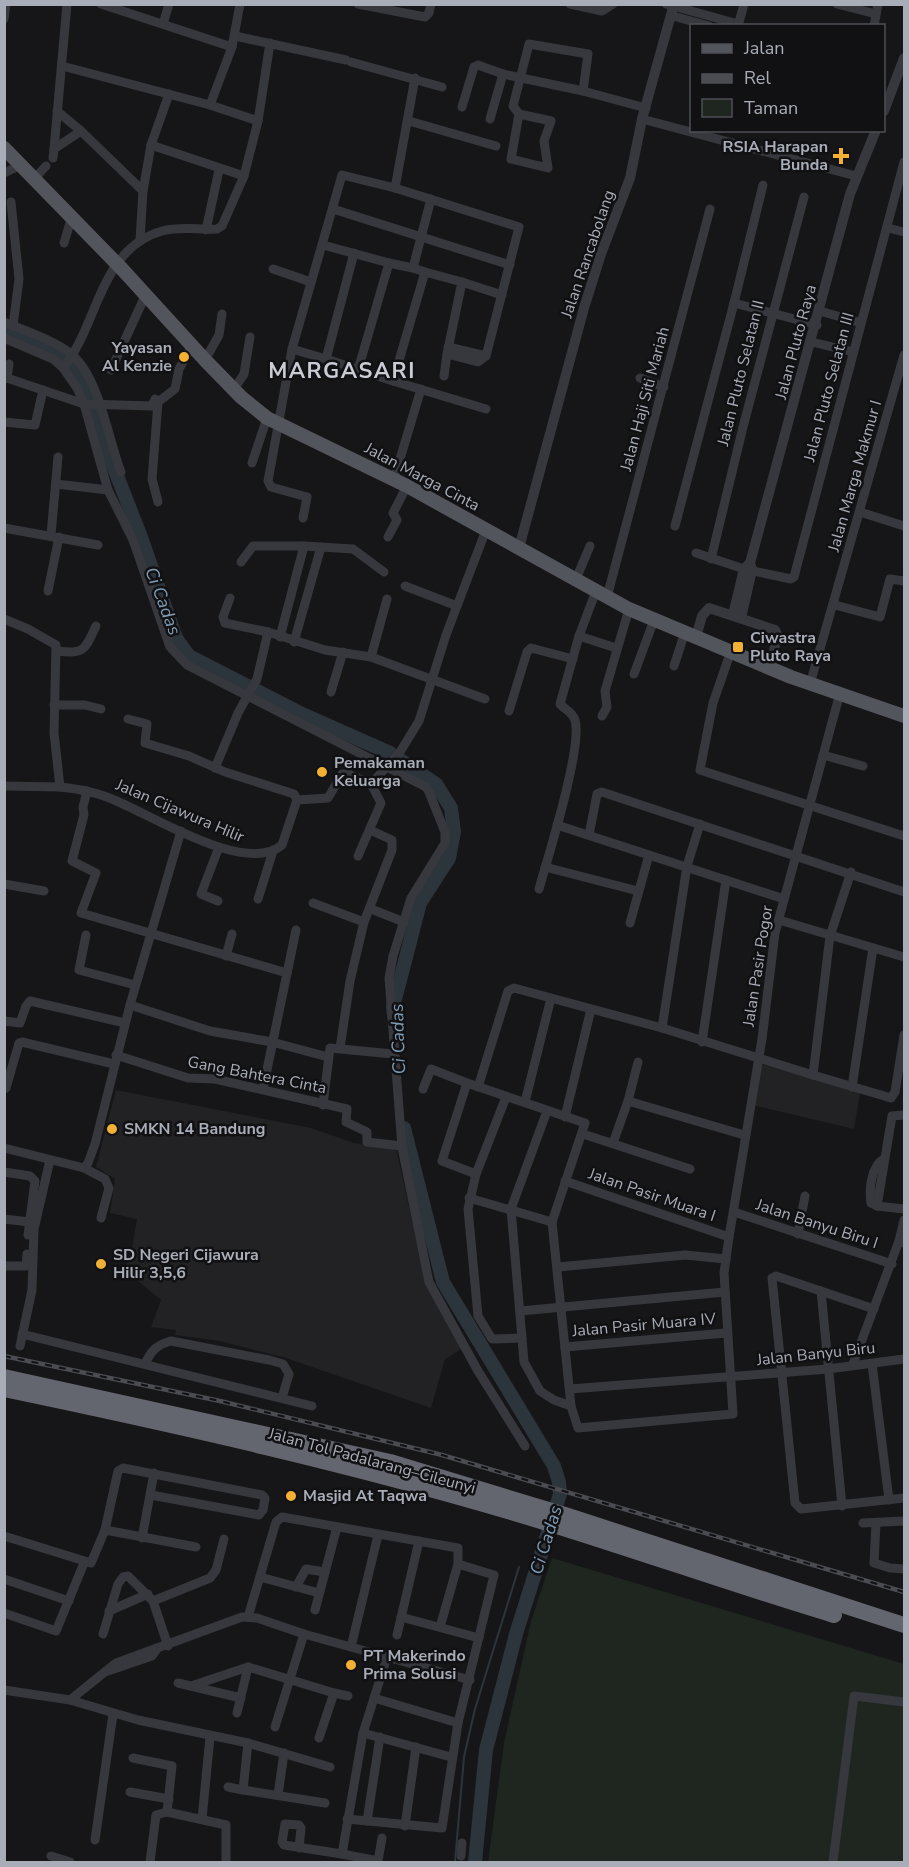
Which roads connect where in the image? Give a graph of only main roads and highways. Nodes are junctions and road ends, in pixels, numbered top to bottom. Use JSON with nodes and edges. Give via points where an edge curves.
{"nodes":[{"id":1,"x":4,"y":148,"type":"edge"},
{"id":2,"x":904,"y":716,"type":"edge"},
{"id":3,"x":4,"y":1377,"type":"edge"},
{"id":4,"x":4,"y":1389,"type":"edge"},
{"id":5,"x":532,"y":1511,"type":"junction"},
{"id":6,"x":566,"y":1522,"type":"junction"},
{"id":7,"x":904,"y":1625,"type":"edge"},
{"id":8,"x":904,"y":1637,"type":"edge"}],
"edges":[{"from":1,"to":2,"type":"main road","name":"Jalan Marga Cinta","via":[[205,360],[272,421],[401,483],[629,609],[810,684]]},
{"from":3,"to":5,"type":"highway","name":"Jalan Tol Padalarang–Cileunyi","via":[[390,1462]]},
{"from":4,"to":5,"type":"highway","name":"Jalan Tol Padalarang–Cileunyi","via":[[265,1445]]},
{"from":5,"to":6,"type":"highway","name":"Jalan Tol Padalarang–Cileunyi"},
{"from":6,"to":7,"type":"highway","name":"Jalan Tol Padalarang–Cileunyi"},
{"from":6,"to":8,"type":"highway","name":"Jalan Tol Padalarang–Cileunyi","via":[[723,1582]]}]}
